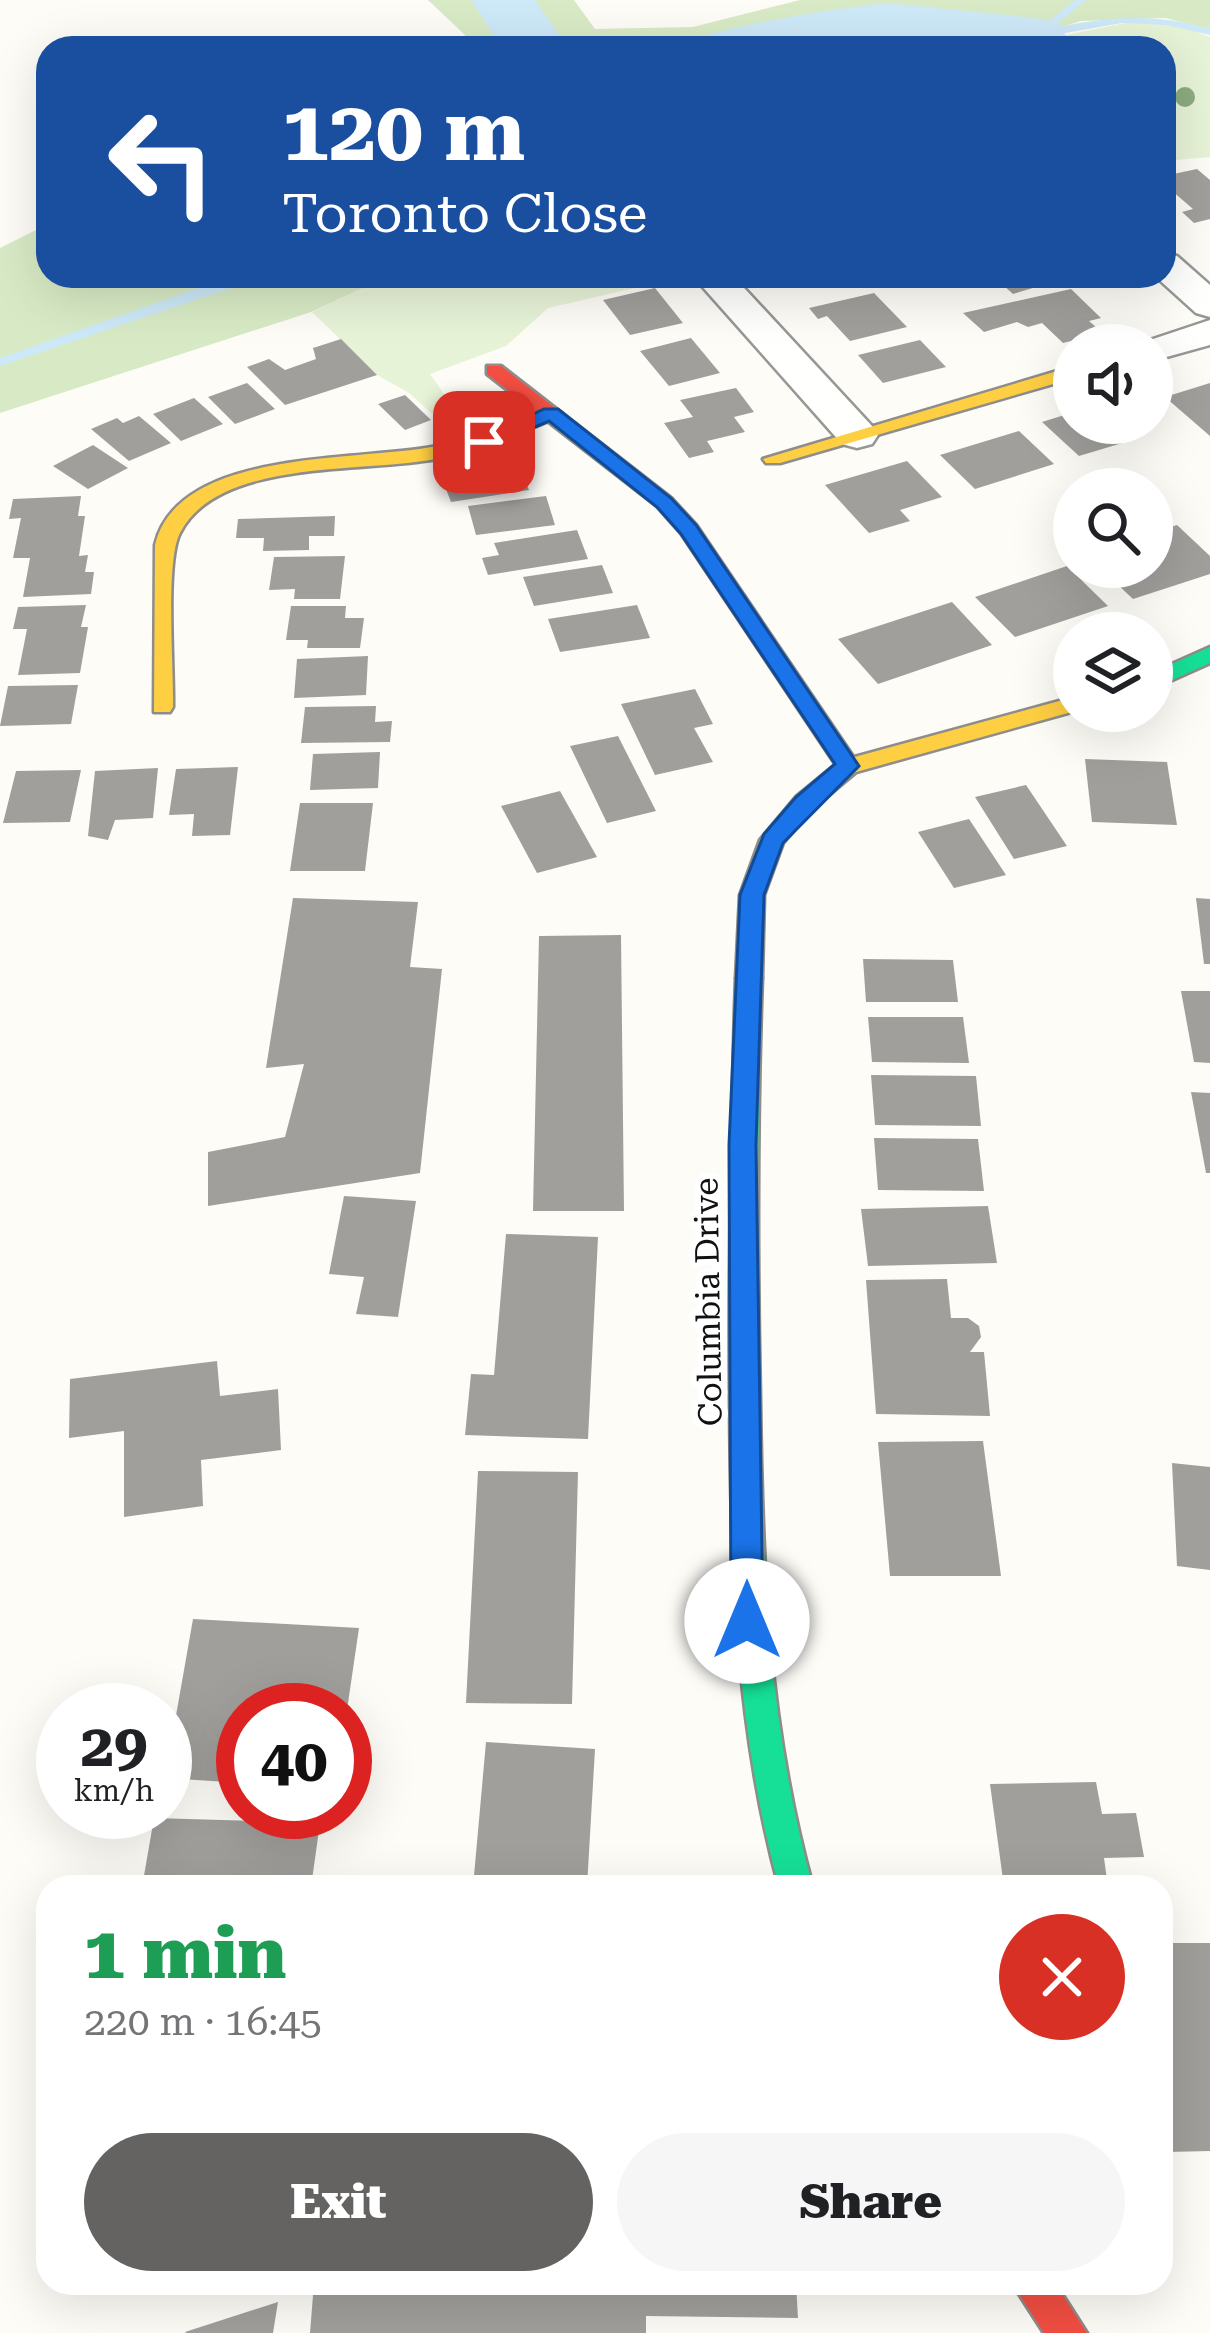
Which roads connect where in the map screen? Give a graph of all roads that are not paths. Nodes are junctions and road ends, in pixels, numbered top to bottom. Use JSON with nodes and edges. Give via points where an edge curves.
{"nodes":[{"id":1,"x":1176,"y":275,"type":"edge"},
{"id":2,"x":724,"y":289,"type":"edge"},
{"id":3,"x":784,"y":291,"type":"dead end"},
{"id":4,"x":1210,"y":305,"type":"edge"},
{"id":5,"x":1210,"y":332,"type":"edge"},
{"id":6,"x":1173,"y":343,"type":"edge"},
{"id":7,"x":494,"y":370,"type":"dead end"},
{"id":8,"x":1053,"y":378,"type":"edge"},
{"id":9,"x":551,"y":413,"type":"junction"},
{"id":10,"x":856,"y":435,"type":"junction"},
{"id":11,"x":772,"y":459,"type":"dead end"},
{"id":12,"x":1210,"y":654,"type":"edge"},
{"id":13,"x":1173,"y":672,"type":"edge"},
{"id":14,"x":162,"y":707,"type":"dead end"},
{"id":15,"x":1053,"y":710,"type":"edge"},
{"id":16,"x":848,"y":766,"type":"junction"},
{"id":17,"x":792,"y":1875,"type":"edge"},
{"id":18,"x":1040,"y":2295,"type":"edge"},
{"id":19,"x":1068,"y":2333,"type":"edge"}],
"edges":[{"from":1,"to":4,"type":"street"},
{"from":2,"to":3,"type":"street"},
{"from":2,"to":10,"type":"street"},
{"from":5,"to":6,"type":"street"},
{"from":7,"to":9,"type":"street"},
{"from":8,"to":10,"type":"street"},
{"from":9,"to":14,"type":"street","via":[[484,442],[232,480],[202,495],[166,536]]},
{"from":9,"to":16,"type":"street","via":[[689,530]]},
{"from":10,"to":11,"type":"street"},
{"from":12,"to":13,"type":"street"},
{"from":15,"to":16,"type":"street","name":"Columbia Drive"},
{"from":16,"to":17,"type":"street","name":"Columbia Drive","via":[[772,840],[752,895],[742,1145],[747,1621],[776,1824]]},
{"from":18,"to":19,"type":"street"}]}
